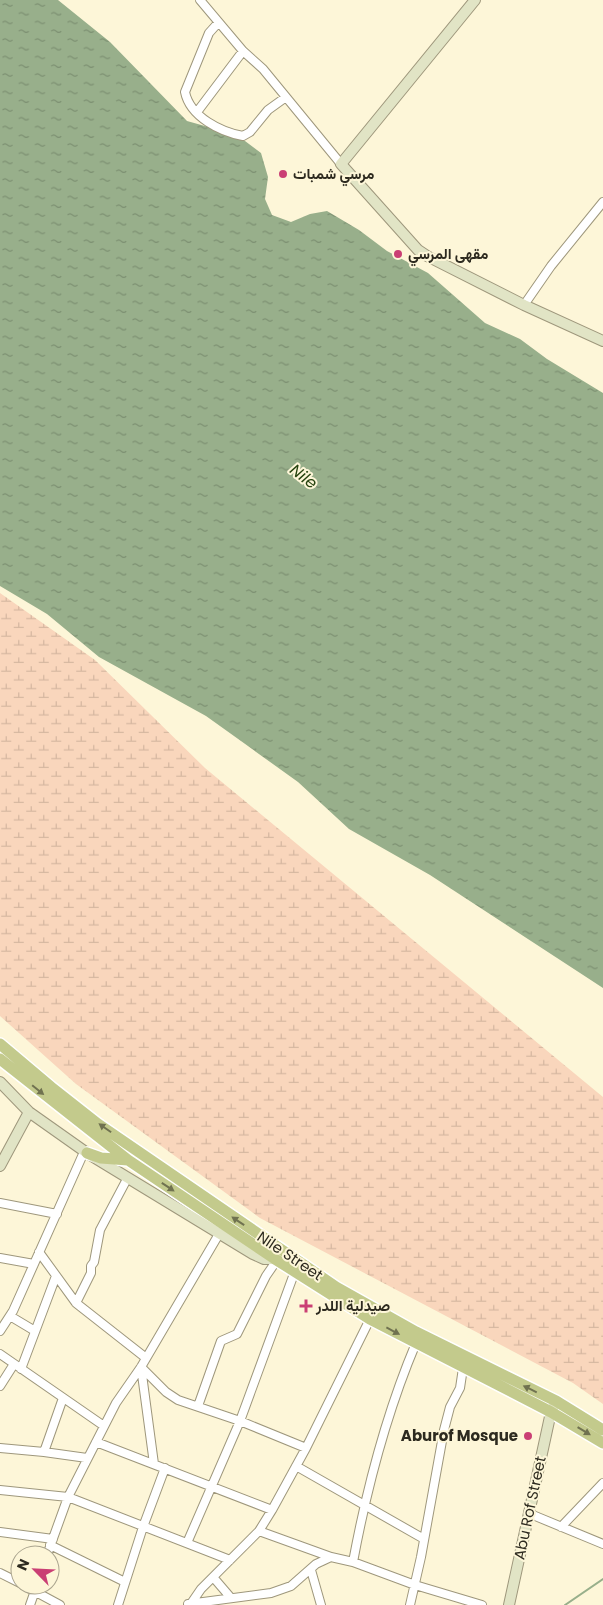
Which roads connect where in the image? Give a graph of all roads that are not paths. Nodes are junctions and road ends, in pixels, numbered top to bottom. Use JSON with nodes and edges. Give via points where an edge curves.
{"nodes":[{"id":1,"x":200,"y":0,"type":"edge"},
{"id":2,"x":475,"y":0,"type":"edge"},
{"id":3,"x":218,"y":23,"type":"junction"},
{"id":4,"x":244,"y":51,"type":"junction"},
{"id":5,"x":286,"y":97,"type":"junction"},
{"id":6,"x":197,"y":112,"type":"junction"},
{"id":7,"x":341,"y":164,"type":"junction"},
{"id":8,"x":603,"y":202,"type":"edge"},
{"id":9,"x":524,"y":305,"type":"junction"},
{"id":10,"x":603,"y":341,"type":"edge"},
{"id":11,"x":0,"y":1044,"type":"edge"},
{"id":12,"x":0,"y":1059,"type":"edge"},
{"id":13,"x":0,"y":1082,"type":"edge"},
{"id":14,"x":29,"y":1112,"type":"junction"},
{"id":15,"x":3,"y":1153,"type":"edge"},
{"id":16,"x":85,"y":1153,"type":"junction"},
{"id":17,"x":128,"y":1160,"type":"junction"},
{"id":18,"x":150,"y":1160,"type":"junction"},
{"id":19,"x":0,"y":1166,"type":"edge"},
{"id":20,"x":128,"y":1179,"type":"junction"},
{"id":21,"x":0,"y":1203,"type":"edge"},
{"id":22,"x":57,"y":1214,"type":"junction"},
{"id":23,"x":219,"y":1234,"type":"junction"},
{"id":24,"x":39,"y":1252,"type":"junction"},
{"id":25,"x":0,"y":1258,"type":"edge"},
{"id":26,"x":276,"y":1259,"type":"junction"},
{"id":27,"x":34,"y":1264,"type":"junction"},
{"id":28,"x":295,"y":1271,"type":"junction"},
{"id":29,"x":56,"y":1276,"type":"junction"},
{"id":30,"x":76,"y":1303,"type":"junction"},
{"id":31,"x":10,"y":1316,"type":"junction"},
{"id":32,"x":370,"y":1319,"type":"junction"},
{"id":33,"x":0,"y":1331,"type":"edge"},
{"id":34,"x":35,"y":1331,"type":"junction"},
{"id":35,"x":416,"y":1343,"type":"junction"},
{"id":36,"x":0,"y":1354,"type":"edge"},
{"id":37,"x":146,"y":1358,"type":"junction"},
{"id":38,"x":17,"y":1366,"type":"junction"},
{"id":39,"x":141,"y":1367,"type":"junction"},
{"id":40,"x":463,"y":1368,"type":"junction"},
{"id":41,"x":0,"y":1386,"type":"edge"},
{"id":42,"x":63,"y":1398,"type":"junction"},
{"id":43,"x":198,"y":1406,"type":"junction"},
{"id":44,"x":553,"y":1406,"type":"junction"},
{"id":45,"x":240,"y":1421,"type":"junction"},
{"id":46,"x":104,"y":1426,"type":"junction"},
{"id":47,"x":603,"y":1430,"type":"edge"},
{"id":48,"x":96,"y":1442,"type":"junction"},
{"id":49,"x":603,"y":1443,"type":"edge"},
{"id":50,"x":0,"y":1448,"type":"edge"},
{"id":51,"x":306,"y":1448,"type":"junction"},
{"id":52,"x":44,"y":1452,"type":"junction"},
{"id":53,"x":87,"y":1458,"type":"junction"},
{"id":54,"x":154,"y":1464,"type":"junction"},
{"id":55,"x":296,"y":1466,"type":"junction"},
{"id":56,"x":165,"y":1468,"type":"junction"},
{"id":57,"x":603,"y":1483,"type":"edge"},
{"id":58,"x":212,"y":1486,"type":"junction"},
{"id":59,"x":0,"y":1490,"type":"edge"},
{"id":60,"x":68,"y":1497,"type":"junction"},
{"id":61,"x":364,"y":1504,"type":"junction"},
{"id":62,"x":272,"y":1510,"type":"junction"},
{"id":63,"x":528,"y":1513,"type":"junction"},
{"id":64,"x":143,"y":1527,"type":"junction"},
{"id":65,"x":561,"y":1527,"type":"junction"},
{"id":66,"x":259,"y":1531,"type":"junction"},
{"id":67,"x":0,"y":1532,"type":"edge"},
{"id":68,"x":424,"y":1539,"type":"junction"},
{"id":69,"x":52,"y":1542,"type":"junction"},
{"id":70,"x":188,"y":1543,"type":"junction"},
{"id":71,"x":603,"y":1544,"type":"edge"},
{"id":72,"x":51,"y":1545,"type":"edge"},
{"id":73,"x":331,"y":1557,"type":"junction"},
{"id":74,"x":230,"y":1560,"type":"junction"},
{"id":75,"x":353,"y":1562,"type":"junction"},
{"id":76,"x":310,"y":1570,"type":"junction"},
{"id":77,"x":213,"y":1577,"type":"junction"},
{"id":78,"x":125,"y":1582,"type":"junction"},
{"id":79,"x":415,"y":1585,"type":"junction"},
{"id":80,"x":46,"y":1595,"type":"edge"},
{"id":81,"x":244,"y":1597,"type":"junction"},
{"id":82,"x":231,"y":1598,"type":"junction"},
{"id":83,"x":411,"y":1603,"type":"edge"},
{"id":84,"x":60,"y":1605,"type":"edge"},
{"id":85,"x":118,"y":1605,"type":"edge"},
{"id":86,"x":189,"y":1605,"type":"edge"},
{"id":87,"x":248,"y":1605,"type":"edge"},
{"id":88,"x":321,"y":1605,"type":"edge"},
{"id":89,"x":482,"y":1605,"type":"edge"},
{"id":90,"x":509,"y":1605,"type":"edge"}],
"edges":[{"from":1,"to":3,"type":"street"},
{"from":2,"to":7,"type":"street"},
{"from":3,"to":4,"type":"street"},
{"from":3,"to":6,"type":"street","via":[[209,33],[185,92],[186,99]]},
{"from":4,"to":5,"type":"street","via":[[263,68]]},
{"from":4,"to":6,"type":"street"},
{"from":5,"to":6,"type":"street","via":[[243,136],[205,122]]},
{"from":5,"to":7,"type":"street"},
{"from":7,"to":9,"type":"street","via":[[418,250]]},
{"from":8,"to":9,"type":"street"},
{"from":9,"to":10,"type":"street"},
{"from":18,"to":11,"type":"main road","name":"Nile Street","one_way":true,"via":[[98,1124]]},
{"from":12,"to":17,"type":"main road","name":"Nile Street","one_way":true},
{"from":13,"to":14,"type":"street"},
{"from":14,"to":15,"type":"street"},
{"from":14,"to":16,"type":"street"},
{"from":15,"to":19,"type":"street"},
{"from":16,"to":17,"type":"main road"},
{"from":16,"to":20,"type":"street"},
{"from":16,"to":22,"type":"street"},
{"from":17,"to":18,"type":"main road"},
{"from":17,"to":26,"type":"main road","name":"Nile Street","one_way":true},
{"from":44,"to":18,"type":"main road","name":"Nile Street","one_way":true,"via":[[336,1287]]},
{"from":20,"to":23,"type":"street"},
{"from":20,"to":30,"type":"street","via":[[100,1230],[91,1273]]},
{"from":21,"to":22,"type":"street"},
{"from":22,"to":24,"type":"street"},
{"from":23,"to":26,"type":"street","via":[[259,1257]]},
{"from":23,"to":37,"type":"street"},
{"from":24,"to":27,"type":"street"},
{"from":24,"to":29,"type":"street"},
{"from":25,"to":27,"type":"street"},
{"from":26,"to":28,"type":"main road","name":"Nile Street"},
{"from":26,"to":43,"type":"street","via":[[237,1334],[221,1341]]},
{"from":27,"to":31,"type":"street"},
{"from":28,"to":32,"type":"main road","name":"Nile Street"},
{"from":28,"to":45,"type":"street"},
{"from":29,"to":30,"type":"street"},
{"from":29,"to":34,"type":"street"},
{"from":30,"to":37,"type":"street"},
{"from":31,"to":33,"type":"street"},
{"from":31,"to":34,"type":"street"},
{"from":32,"to":35,"type":"main road","name":"Nile Street","one_way":true},
{"from":32,"to":51,"type":"street"},
{"from":34,"to":38,"type":"street"},
{"from":35,"to":40,"type":"main road","name":"Nile Street"},
{"from":35,"to":61,"type":"street","via":[[381,1440]]},
{"from":36,"to":38,"type":"street"},
{"from":37,"to":39,"type":"street"},
{"from":38,"to":41,"type":"street"},
{"from":38,"to":42,"type":"street"},
{"from":39,"to":43,"type":"street","via":[[173,1397]]},
{"from":39,"to":46,"type":"street"},
{"from":39,"to":54,"type":"street"},
{"from":40,"to":44,"type":"main road","name":"Nile Street"},
{"from":40,"to":68,"type":"street","via":[[460,1388],[450,1407],[444,1430]]},
{"from":42,"to":46,"type":"street"},
{"from":42,"to":52,"type":"street"},
{"from":43,"to":45,"type":"street"},
{"from":44,"to":47,"type":"main road","name":"Nile Street"},
{"from":44,"to":49,"type":"main road","name":"Nile Street","one_way":true},
{"from":44,"to":63,"type":"street","name":"Abu Rof Street"},
{"from":45,"to":51,"type":"street"},
{"from":45,"to":58,"type":"street"},
{"from":46,"to":48,"type":"street"},
{"from":48,"to":53,"type":"street"},
{"from":48,"to":54,"type":"street"},
{"from":50,"to":52,"type":"street"},
{"from":51,"to":55,"type":"street"},
{"from":52,"to":53,"type":"street"},
{"from":53,"to":60,"type":"street"},
{"from":54,"to":56,"type":"street"},
{"from":55,"to":61,"type":"street"},
{"from":55,"to":62,"type":"street"},
{"from":56,"to":58,"type":"street"},
{"from":56,"to":64,"type":"street"},
{"from":57,"to":65,"type":"street"},
{"from":58,"to":62,"type":"street"},
{"from":58,"to":70,"type":"street"},
{"from":59,"to":60,"type":"street"},
{"from":60,"to":64,"type":"street"},
{"from":60,"to":69,"type":"street"},
{"from":61,"to":68,"type":"street"},
{"from":61,"to":75,"type":"street"},
{"from":62,"to":66,"type":"street"},
{"from":63,"to":65,"type":"street"},
{"from":63,"to":90,"type":"street","name":"Abu Rof Street"},
{"from":64,"to":70,"type":"street"},
{"from":64,"to":78,"type":"street"},
{"from":65,"to":71,"type":"street"},
{"from":66,"to":73,"type":"street"},
{"from":66,"to":74,"type":"street"},
{"from":67,"to":69,"type":"street"},
{"from":68,"to":79,"type":"street"},
{"from":69,"to":72,"type":"street"},
{"from":69,"to":78,"type":"street"},
{"from":70,"to":74,"type":"street"},
{"from":73,"to":75,"type":"street"},
{"from":73,"to":76,"type":"street"},
{"from":74,"to":77,"type":"street"},
{"from":75,"to":79,"type":"street"},
{"from":76,"to":81,"type":"street","via":[[281,1591]]},
{"from":76,"to":88,"type":"street"},
{"from":77,"to":82,"type":"street"},
{"from":77,"to":86,"type":"street"},
{"from":78,"to":85,"type":"street"},
{"from":79,"to":83,"type":"street"},
{"from":79,"to":89,"type":"street"},
{"from":80,"to":84,"type":"street"},
{"from":81,"to":82,"type":"street"},
{"from":81,"to":87,"type":"street"},
{"from":82,"to":86,"type":"street"}]}
